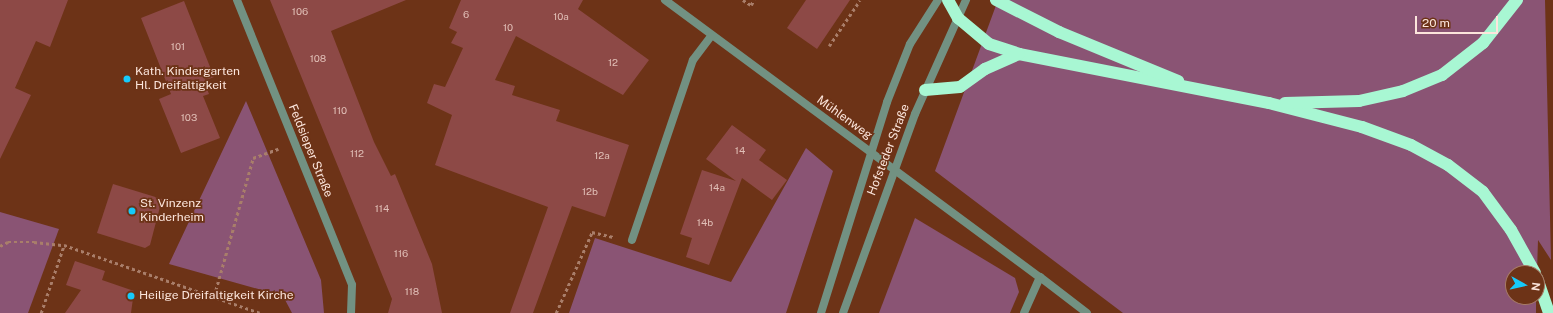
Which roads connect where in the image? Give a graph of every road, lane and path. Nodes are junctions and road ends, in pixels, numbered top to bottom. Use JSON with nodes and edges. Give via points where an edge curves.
{"nodes":[{"id":1,"x":237,"y":0,"type":"edge"},
{"id":2,"x":665,"y":0,"type":"edge"},
{"id":3,"x":743,"y":0,"type":"edge"},
{"id":4,"x":754,"y":0,"type":"edge"},
{"id":5,"x":860,"y":0,"type":"edge"},
{"id":6,"x":938,"y":0,"type":"edge"},
{"id":7,"x":948,"y":0,"type":"edge"},
{"id":8,"x":966,"y":0,"type":"edge"},
{"id":9,"x":996,"y":0,"type":"edge"},
{"id":10,"x":1517,"y":0,"type":"edge"},
{"id":11,"x":958,"y":18,"type":"junction"},
{"id":12,"x":711,"y":36,"type":"junction"},
{"id":13,"x":829,"y":46,"type":"dead end"},
{"id":14,"x":1019,"y":54,"type":"junction"},
{"id":15,"x":925,"y":90,"type":"junction"},
{"id":16,"x":1217,"y":95,"type":"junction"},
{"id":17,"x":1269,"y":103,"type":"junction"},
{"id":18,"x":294,"y":143,"type":"junction"},
{"id":19,"x":632,"y":240,"type":"joint"},
{"id":20,"x":64,"y":245,"type":"junction"},
{"id":21,"x":0,"y":246,"type":"edge"},
{"id":22,"x":1531,"y":265,"type":"edge"},
{"id":23,"x":1040,"y":278,"type":"junction"},
{"id":24,"x":214,"y":296,"type":"junction"},
{"id":25,"x":1545,"y":300,"type":"edge"},
{"id":26,"x":40,"y":313,"type":"edge"},
{"id":27,"x":260,"y":313,"type":"edge"},
{"id":28,"x":351,"y":313,"type":"edge"},
{"id":29,"x":556,"y":313,"type":"edge"},
{"id":30,"x":821,"y":313,"type":"edge"},
{"id":31,"x":843,"y":313,"type":"edge"},
{"id":32,"x":1024,"y":313,"type":"edge"},
{"id":33,"x":1087,"y":313,"type":"edge"},
{"id":34,"x":1550,"y":313,"type":"edge"}],
"edges":[{"from":1,"to":18,"type":"street","name":"Feldsieper Straße"},
{"from":2,"to":12,"type":"street","name":"Mühlenweg"},
{"from":3,"to":4,"type":"path","via":[[751,5]]},
{"from":5,"to":13,"type":"path"},
{"from":6,"to":30,"type":"street","name":"Hofsteder Straße","via":[[910,44],[887,102],[830,273]]},
{"from":7,"to":11,"type":"highway"},
{"from":8,"to":11,"type":"street","name":"Hofsteder Straße"},
{"from":9,"to":16,"type":"highway","via":[[1059,32]]},
{"from":10,"to":17,"type":"highway","via":[[1483,43],[1442,75],[1403,91],[1359,101]]},
{"from":11,"to":14,"type":"highway","via":[[988,44]]},
{"from":11,"to":15,"type":"street","name":"Hofsteder Straße"},
{"from":12,"to":19,"type":"street","via":[[693,60]]},
{"from":12,"to":23,"type":"street","name":"Mühlenweg"},
{"from":14,"to":15,"type":"highway","via":[[985,69],[960,87]]},
{"from":14,"to":16,"type":"highway"},
{"from":15,"to":31,"type":"street","name":"Hofsteder Straße"},
{"from":16,"to":17,"type":"highway"},
{"from":17,"to":22,"type":"highway","via":[[1362,127],[1411,145],[1448,165],[1482,192],[1511,230]]},
{"from":18,"to":24,"type":"path","via":[[253,158]]},
{"from":18,"to":28,"type":"street","name":"Feldsieper Straße","via":[[352,285]]},
{"from":19,"to":29,"type":"path","via":[[592,232]]},
{"from":20,"to":21,"type":"path","via":[[8,242]]},
{"from":20,"to":24,"type":"path"},
{"from":20,"to":26,"type":"path"},
{"from":23,"to":32,"type":"street"},
{"from":23,"to":33,"type":"street","name":"Mühlenweg"},
{"from":24,"to":27,"type":"path"},
{"from":25,"to":34,"type":"highway"}]}
